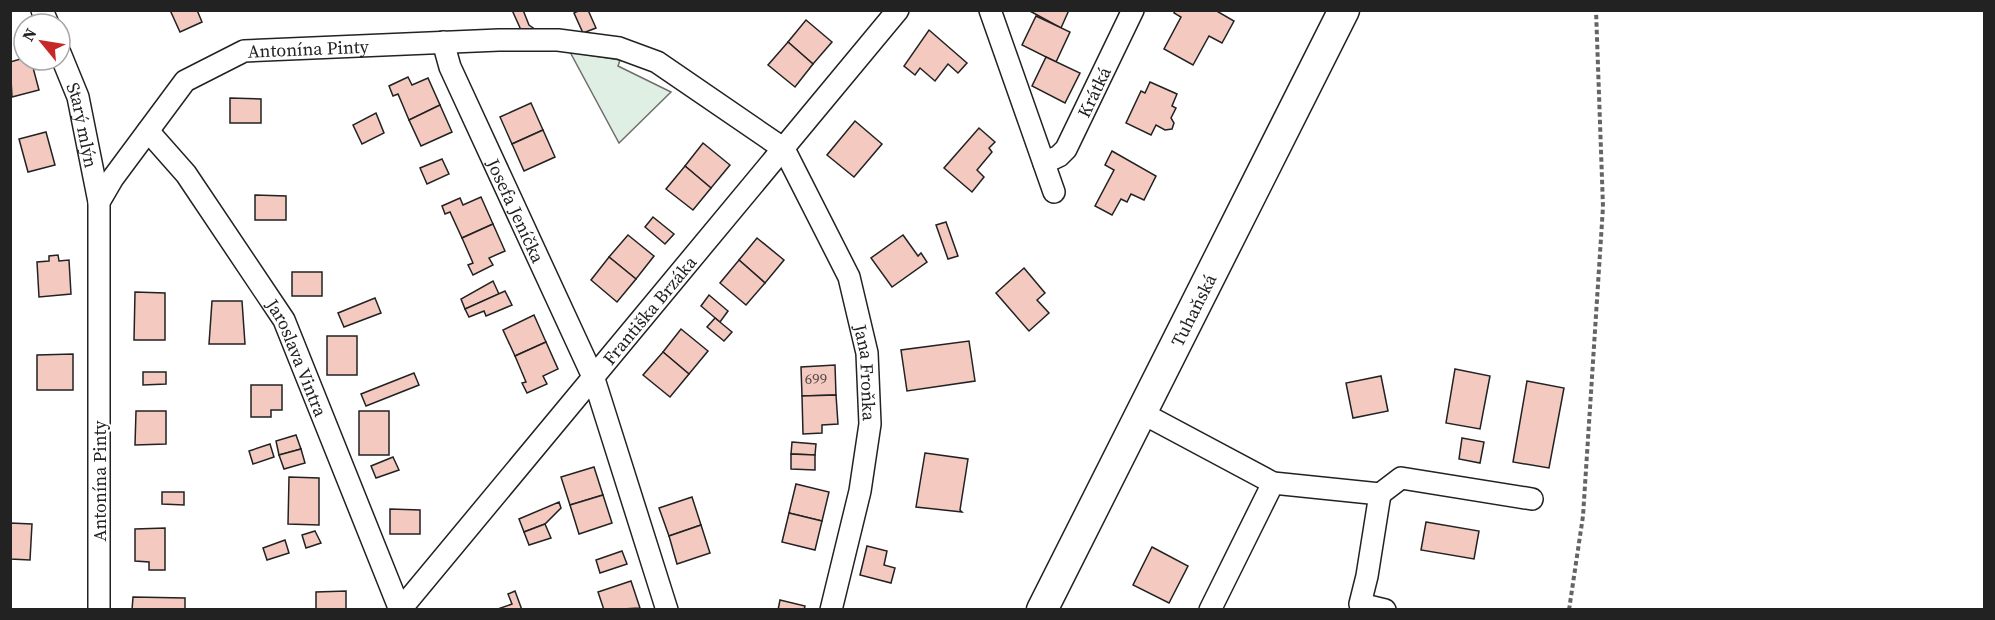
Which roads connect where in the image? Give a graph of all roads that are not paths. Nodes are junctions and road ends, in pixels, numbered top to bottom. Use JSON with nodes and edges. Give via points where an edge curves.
{"nodes":[{"id":1,"x":898,"y":10,"type":"edge"},
{"id":2,"x":990,"y":10,"type":"edge"},
{"id":3,"x":1133,"y":10,"type":"edge"},
{"id":4,"x":1344,"y":10,"type":"edge"},
{"id":5,"x":443,"y":42,"type":"junction"},
{"id":6,"x":68,"y":72,"type":"edge"},
{"id":7,"x":148,"y":131,"type":"junction"},
{"id":8,"x":784,"y":149,"type":"junction"},
{"id":9,"x":1044,"y":163,"type":"junction"},
{"id":10,"x":1054,"y":192,"type":"dead end"},
{"id":11,"x":99,"y":202,"type":"junction"},
{"id":12,"x":594,"y":379,"type":"junction"},
{"id":13,"x":1142,"y":414,"type":"junction"},
{"id":14,"x":1273,"y":483,"type":"junction"},
{"id":15,"x":1380,"y":494,"type":"junction"},
{"id":16,"x":1532,"y":499,"type":"dead end"},
{"id":17,"x":1359,"y":607,"type":"edge"},
{"id":18,"x":99,"y":609,"type":"edge"},
{"id":19,"x":400,"y":609,"type":"edge"},
{"id":20,"x":667,"y":609,"type":"edge"},
{"id":21,"x":831,"y":609,"type":"edge"},
{"id":22,"x":1042,"y":609,"type":"edge"},
{"id":23,"x":1210,"y":609,"type":"edge"},
{"id":24,"x":1385,"y":609,"type":"edge"}],
"edges":[{"from":1,"to":8,"type":"street","name":"Františka Brzáka"},
{"from":2,"to":9,"type":"street"},
{"from":3,"to":9,"type":"street","name":"Krátká","via":[[1065,149]]},
{"from":4,"to":13,"type":"street","name":"Tuhaňská"},
{"from":5,"to":7,"type":"street","name":"Antonína Pinty","via":[[244,51],[185,81]]},
{"from":5,"to":8,"type":"street","name":"Antonína Pinty","via":[[558,40],[619,48],[657,63]]},
{"from":5,"to":12,"type":"street","name":"Josefa Jeníčka","via":[[450,67]]},
{"from":6,"to":11,"type":"street","name":"Starý mlýn","via":[[78,97]]},
{"from":7,"to":11,"type":"street","name":"Antonína Pinty"},
{"from":7,"to":19,"type":"street","name":"Jaroslava Vintra","via":[[186,174],[284,320]]},
{"from":8,"to":12,"type":"street","name":"Františka Brzáka"},
{"from":8,"to":21,"type":"street","name":"Jana Froňka","via":[[849,277],[867,353],[870,424],[860,490]]},
{"from":9,"to":10,"type":"street"},
{"from":11,"to":18,"type":"street","name":"Antonína Pinty"},
{"from":12,"to":19,"type":"street","name":"Františka Brzáka"},
{"from":12,"to":20,"type":"street"},
{"from":13,"to":14,"type":"street"},
{"from":13,"to":22,"type":"street","name":"Tuhaňská"},
{"from":14,"to":15,"type":"street"},
{"from":14,"to":23,"type":"street"},
{"from":15,"to":16,"type":"street","via":[[1401,478]]},
{"from":15,"to":17,"type":"street"},
{"from":17,"to":24,"type":"street"}]}
